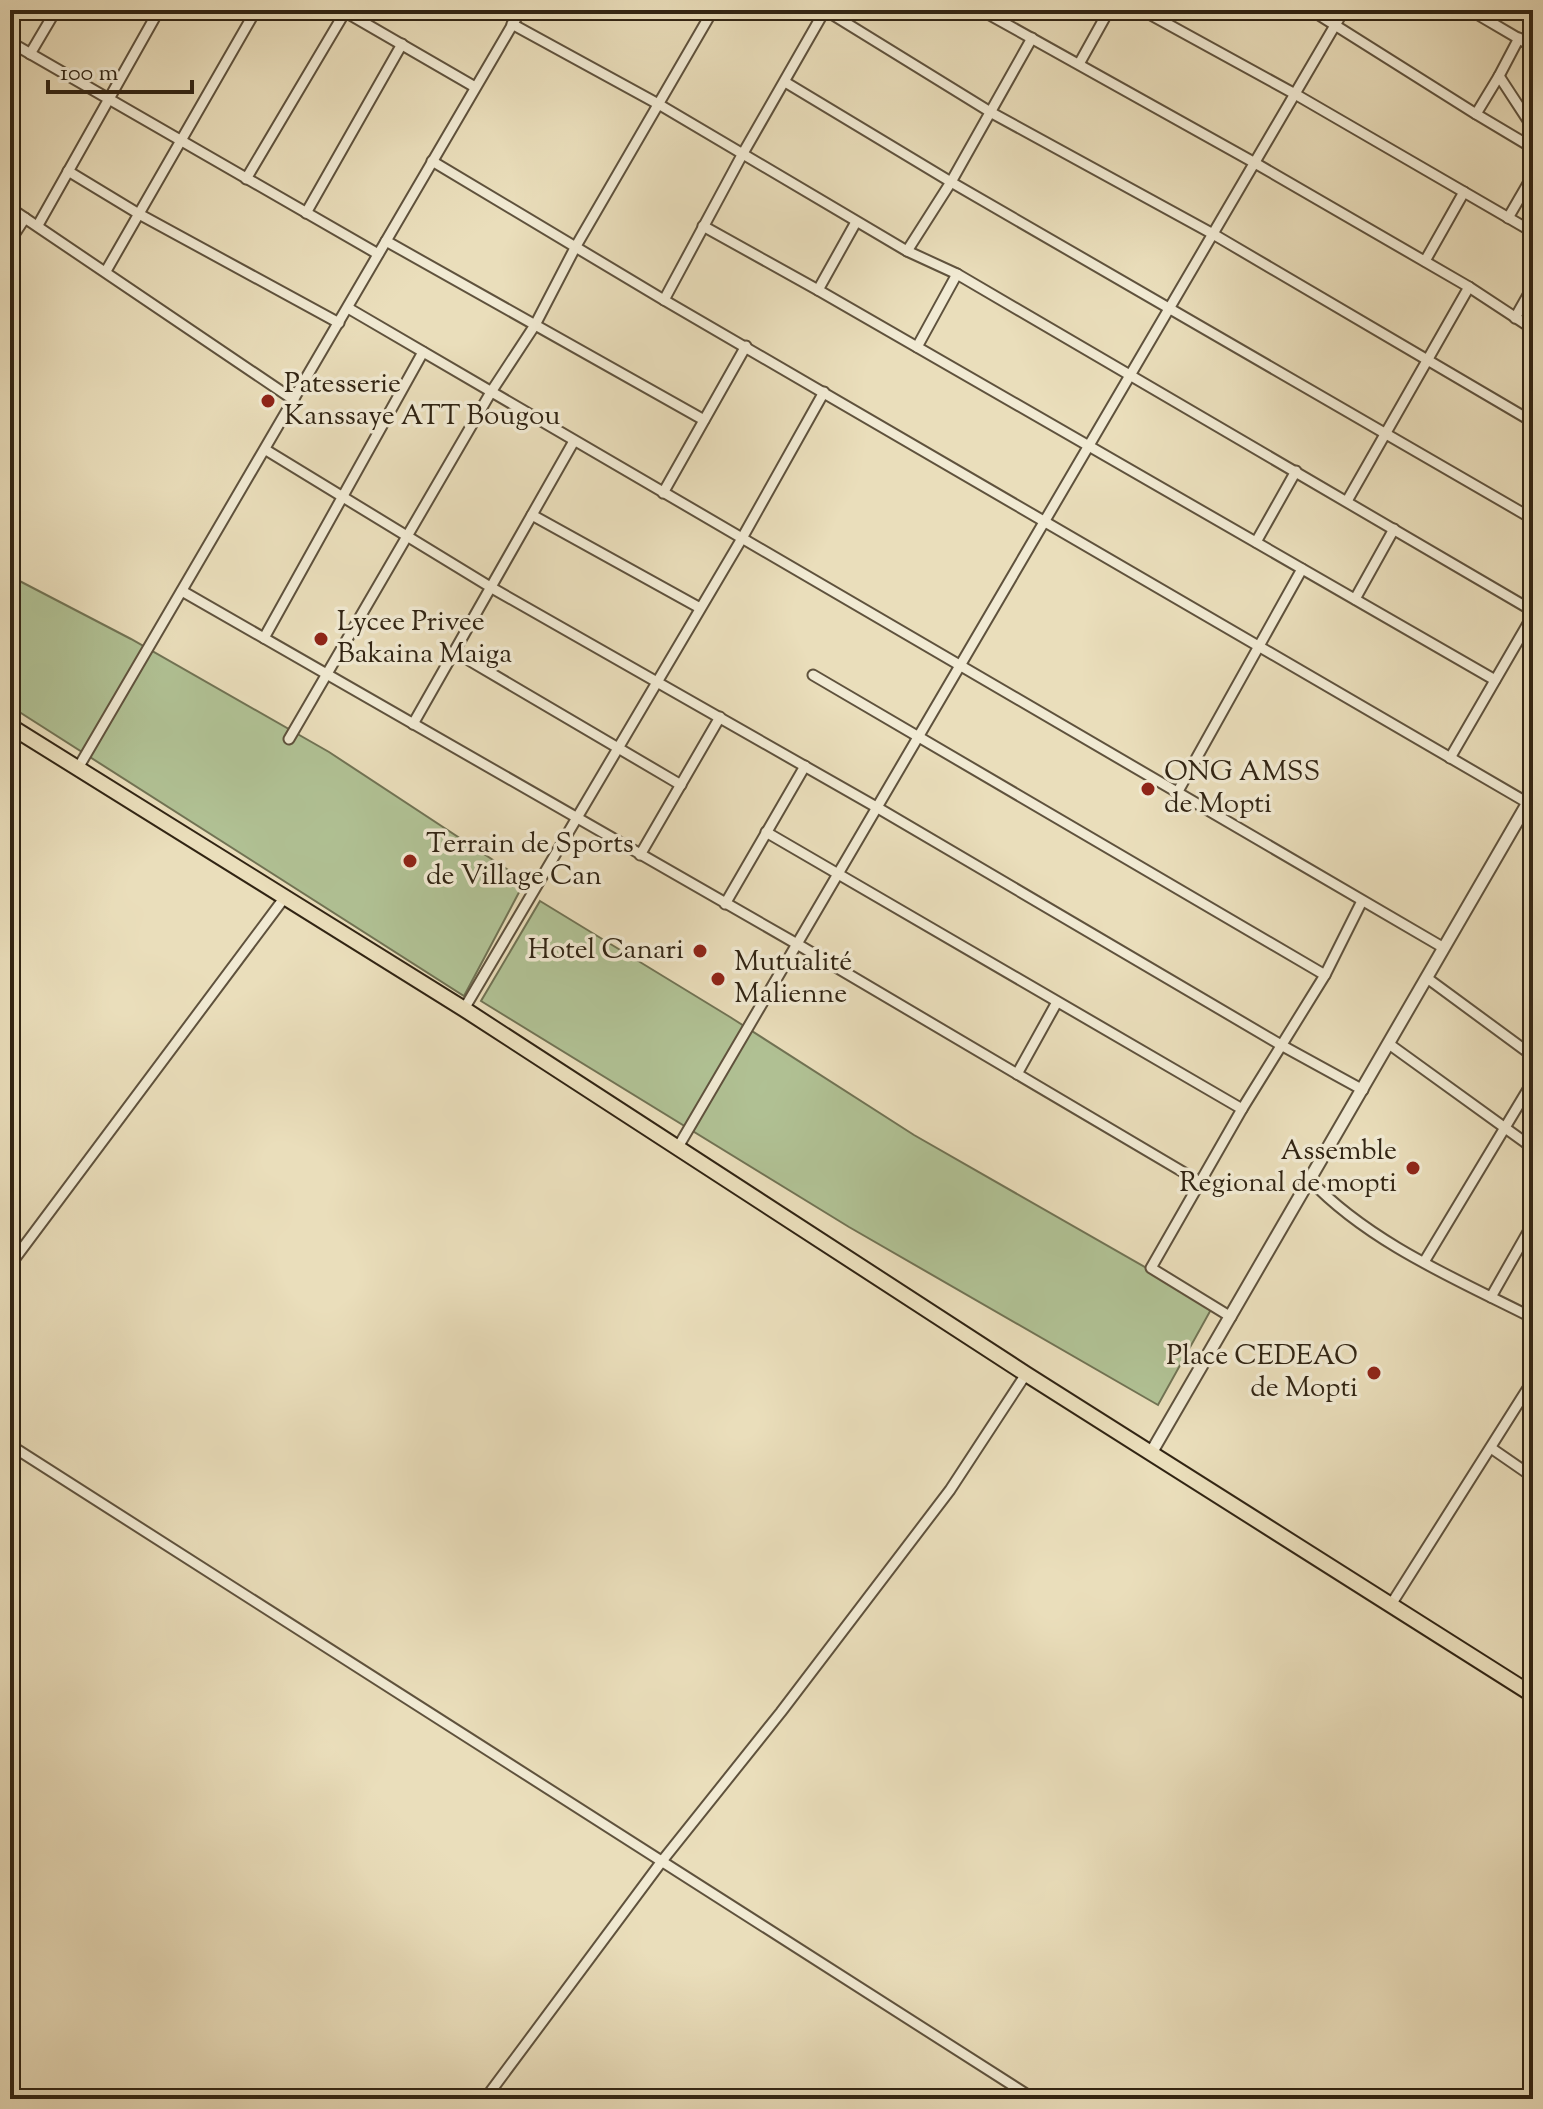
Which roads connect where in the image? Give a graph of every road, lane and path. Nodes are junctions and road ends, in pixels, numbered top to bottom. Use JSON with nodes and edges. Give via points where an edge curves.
{"nodes":[{"id":1,"x":56,"y":10,"type":"edge"},
{"id":2,"x":159,"y":10,"type":"edge"},
{"id":3,"x":256,"y":10,"type":"edge"},
{"id":4,"x":713,"y":10,"type":"edge"},
{"id":5,"x":825,"y":10,"type":"edge"},
{"id":6,"x":1109,"y":10,"type":"edge"},
{"id":7,"x":1142,"y":10,"type":"edge"},
{"id":8,"x":1311,"y":10,"type":"edge"},
{"id":9,"x":1344,"y":10,"type":"edge"},
{"id":10,"x":1470,"y":10,"type":"edge"},
{"id":11,"x":344,"y":11,"type":"edge"},
{"id":12,"x":517,"y":11,"type":"edge"},
{"id":13,"x":983,"y":11,"type":"edge"},
{"id":14,"x":512,"y":24,"type":"junction"},
{"id":15,"x":1336,"y":25,"type":"junction"},
{"id":16,"x":1032,"y":38,"type":"junction"},
{"id":17,"x":1519,"y":38,"type":"junction"},
{"id":18,"x":10,"y":42,"type":"edge"},
{"id":19,"x":402,"y":44,"type":"junction"},
{"id":20,"x":1533,"y":47,"type":"edge"},
{"id":21,"x":30,"y":54,"type":"junction"},
{"id":22,"x":1079,"y":64,"type":"junction"},
{"id":23,"x":1499,"y":76,"type":"junction"},
{"id":24,"x":785,"y":82,"type":"junction"},
{"id":25,"x":475,"y":87,"type":"junction"},
{"id":26,"x":1295,"y":94,"type":"junction"},
{"id":27,"x":109,"y":99,"type":"junction"},
{"id":28,"x":660,"y":105,"type":"junction"},
{"id":29,"x":992,"y":113,"type":"junction"},
{"id":30,"x":1476,"y":114,"type":"junction"},
{"id":31,"x":1533,"y":128,"type":"edge"},
{"id":32,"x":182,"y":141,"type":"junction"},
{"id":33,"x":1533,"y":148,"type":"edge"},
{"id":34,"x":742,"y":155,"type":"junction"},
{"id":35,"x":432,"y":161,"type":"junction"},
{"id":36,"x":1255,"y":163,"type":"junction"},
{"id":37,"x":68,"y":171,"type":"junction"},
{"id":38,"x":1533,"y":175,"type":"edge"},
{"id":39,"x":246,"y":179,"type":"junction"},
{"id":40,"x":951,"y":182,"type":"junction"},
{"id":41,"x":1464,"y":192,"type":"junction"},
{"id":42,"x":10,"y":208,"type":"edge"},
{"id":43,"x":306,"y":213,"type":"junction"},
{"id":44,"x":139,"y":214,"type":"junction"},
{"id":45,"x":25,"y":218,"type":"junction"},
{"id":46,"x":1508,"y":218,"type":"junction"},
{"id":47,"x":856,"y":222,"type":"junction"},
{"id":48,"x":38,"y":225,"type":"junction"},
{"id":49,"x":703,"y":226,"type":"junction"},
{"id":50,"x":1533,"y":232,"type":"edge"},
{"id":51,"x":1213,"y":234,"type":"junction"},
{"id":52,"x":10,"y":241,"type":"edge"},
{"id":53,"x":386,"y":241,"type":"junction"},
{"id":54,"x":576,"y":246,"type":"junction"},
{"id":55,"x":907,"y":251,"type":"junction"},
{"id":56,"x":378,"y":254,"type":"junction"},
{"id":57,"x":1425,"y":261,"type":"junction"},
{"id":58,"x":106,"y":271,"type":"junction"},
{"id":59,"x":957,"y":274,"type":"junction"},
{"id":60,"x":1533,"y":286,"type":"edge"},
{"id":61,"x":1469,"y":287,"type":"junction"},
{"id":62,"x":818,"y":290,"type":"junction"},
{"id":63,"x":664,"y":300,"type":"junction"},
{"id":64,"x":348,"y":308,"type":"junction"},
{"id":65,"x":1170,"y":308,"type":"junction"},
{"id":66,"x":1515,"y":318,"type":"junction"},
{"id":67,"x":339,"y":323,"type":"junction"},
{"id":68,"x":535,"y":325,"type":"junction"},
{"id":69,"x":1533,"y":329,"type":"edge"},
{"id":70,"x":746,"y":346,"type":"junction"},
{"id":71,"x":917,"y":347,"type":"junction"},
{"id":72,"x":423,"y":352,"type":"junction"},
{"id":73,"x":1427,"y":359,"type":"junction"},
{"id":74,"x":1131,"y":375,"type":"junction"},
{"id":75,"x":491,"y":392,"type":"junction"},
{"id":76,"x":824,"y":392,"type":"junction"},
{"id":77,"x":294,"y":400,"type":"junction"},
{"id":78,"x":704,"y":420,"type":"junction"},
{"id":79,"x":1533,"y":422,"type":"edge"},
{"id":80,"x":1386,"y":433,"type":"junction"},
{"id":81,"x":574,"y":441,"type":"junction"},
{"id":82,"x":1088,"y":447,"type":"junction"},
{"id":83,"x":266,"y":450,"type":"junction"},
{"id":84,"x":1296,"y":471,"type":"junction"},
{"id":85,"x":663,"y":493,"type":"junction"},
{"id":86,"x":341,"y":497,"type":"junction"},
{"id":87,"x":1347,"y":501,"type":"junction"},
{"id":88,"x":532,"y":515,"type":"junction"},
{"id":89,"x":1533,"y":519,"type":"edge"},
{"id":90,"x":1045,"y":521,"type":"junction"},
{"id":91,"x":1394,"y":529,"type":"junction"},
{"id":92,"x":406,"y":538,"type":"junction"},
{"id":93,"x":741,"y":540,"type":"junction"},
{"id":94,"x":1256,"y":542,"type":"junction"},
{"id":95,"x":1302,"y":569,"type":"junction"},
{"id":96,"x":492,"y":588,"type":"junction"},
{"id":97,"x":182,"y":591,"type":"junction"},
{"id":98,"x":1355,"y":599,"type":"junction"},
{"id":99,"x":700,"y":608,"type":"junction"},
{"id":100,"x":1533,"y":613,"type":"edge"},
{"id":101,"x":264,"y":638,"type":"junction"},
{"id":102,"x":1259,"y":646,"type":"junction"},
{"id":103,"x":455,"y":652,"type":"junction"},
{"id":104,"x":960,"y":666,"type":"junction"},
{"id":105,"x":327,"y":674,"type":"junction"},
{"id":106,"x":813,"y":675,"type":"dead end"},
{"id":107,"x":1495,"y":680,"type":"junction"},
{"id":108,"x":656,"y":681,"type":"junction"},
{"id":109,"x":720,"y":717,"type":"junction"},
{"id":110,"x":413,"y":724,"type":"junction"},
{"id":111,"x":10,"y":726,"type":"edge"},
{"id":112,"x":919,"y":738,"type":"junction"},
{"id":113,"x":289,"y":739,"type":"dead end"},
{"id":114,"x":616,"y":747,"type":"junction"},
{"id":115,"x":1450,"y":758,"type":"junction"},
{"id":116,"x":805,"y":766,"type":"junction"},
{"id":117,"x":78,"y":768,"type":"junction"},
{"id":118,"x":681,"y":785,"type":"junction"},
{"id":119,"x":1177,"y":793,"type":"junction"},
{"id":120,"x":1530,"y":798,"type":"edge"},
{"id":121,"x":878,"y":808,"type":"junction"},
{"id":122,"x":575,"y":818,"type":"junction"},
{"id":123,"x":766,"y":832,"type":"junction"},
{"id":124,"x":640,"y":855,"type":"junction"},
{"id":125,"x":838,"y":874,"type":"junction"},
{"id":126,"x":285,"y":897,"type":"junction"},
{"id":127,"x":1362,"y":901,"type":"junction"},
{"id":128,"x":725,"y":904,"type":"junction"},
{"id":129,"x":797,"y":944,"type":"junction"},
{"id":130,"x":1444,"y":948,"type":"junction"},
{"id":131,"x":1325,"y":975,"type":"junction"},
{"id":132,"x":1427,"y":978,"type":"junction"},
{"id":133,"x":1057,"y":1002,"type":"junction"},
{"id":134,"x":464,"y":1009,"type":"junction"},
{"id":135,"x":1389,"y":1044,"type":"junction"},
{"id":136,"x":1281,"y":1045,"type":"junction"},
{"id":137,"x":1533,"y":1056,"type":"edge"},
{"id":138,"x":1017,"y":1074,"type":"junction"},
{"id":139,"x":1533,"y":1081,"type":"edge"},
{"id":140,"x":1363,"y":1090,"type":"junction"},
{"id":141,"x":1242,"y":1109,"type":"junction"},
{"id":142,"x":1505,"y":1127,"type":"junction"},
{"id":143,"x":678,"y":1147,"type":"junction"},
{"id":144,"x":1533,"y":1148,"type":"edge"},
{"id":145,"x":1310,"y":1180,"type":"junction"},
{"id":146,"x":1200,"y":1182,"type":"junction"},
{"id":147,"x":1533,"y":1223,"type":"edge"},
{"id":148,"x":1424,"y":1262,"type":"junction"},
{"id":149,"x":10,"y":1265,"type":"edge"},
{"id":150,"x":1491,"y":1297,"type":"junction"},
{"id":151,"x":1231,"y":1317,"type":"junction"},
{"id":152,"x":1533,"y":1318,"type":"edge"},
{"id":153,"x":1026,"y":1374,"type":"junction"},
{"id":154,"x":1533,"y":1380,"type":"edge"},
{"id":155,"x":10,"y":1445,"type":"edge"},
{"id":156,"x":1491,"y":1448,"type":"junction"},
{"id":157,"x":1151,"y":1453,"type":"junction"},
{"id":158,"x":1533,"y":1477,"type":"edge"},
{"id":159,"x":1392,"y":1603,"type":"junction"},
{"id":160,"x":1533,"y":1695,"type":"edge"},
{"id":161,"x":662,"y":1861,"type":"junction"},
{"id":162,"x":485,"y":2099,"type":"edge"},
{"id":163,"x":1034,"y":2099,"type":"edge"}],
"edges":[{"from":1,"to":21,"type":"street"},
{"from":2,"to":27,"type":"street"},
{"from":3,"to":32,"type":"street"},
{"from":4,"to":28,"type":"street"},
{"from":5,"to":24,"type":"street"},
{"from":5,"to":29,"type":"street"},
{"from":6,"to":22,"type":"street"},
{"from":7,"to":26,"type":"street"},
{"from":8,"to":15,"type":"street"},
{"from":9,"to":15,"type":"street"},
{"from":10,"to":17,"type":"street"},
{"from":11,"to":19,"type":"street"},
{"from":11,"to":39,"type":"street"},
{"from":12,"to":14,"type":"street"},
{"from":13,"to":16,"type":"street"},
{"from":14,"to":25,"type":"street"},
{"from":14,"to":28,"type":"street"},
{"from":15,"to":26,"type":"street"},
{"from":15,"to":30,"type":"street"},
{"from":16,"to":22,"type":"street"},
{"from":16,"to":29,"type":"street"},
{"from":17,"to":20,"type":"street"},
{"from":17,"to":23,"type":"street"},
{"from":18,"to":21,"type":"street"},
{"from":19,"to":25,"type":"street"},
{"from":19,"to":43,"type":"street"},
{"from":21,"to":27,"type":"street"},
{"from":22,"to":36,"type":"street"},
{"from":23,"to":30,"type":"street"},
{"from":23,"to":31,"type":"street"},
{"from":24,"to":34,"type":"street"},
{"from":24,"to":40,"type":"street"},
{"from":25,"to":35,"type":"street"},
{"from":26,"to":36,"type":"street"},
{"from":26,"to":41,"type":"street"},
{"from":27,"to":32,"type":"street"},
{"from":27,"to":37,"type":"street"},
{"from":28,"to":34,"type":"street"},
{"from":28,"to":54,"type":"street"},
{"from":29,"to":40,"type":"street"},
{"from":29,"to":51,"type":"street"},
{"from":30,"to":33,"type":"street"},
{"from":32,"to":39,"type":"street"},
{"from":32,"to":44,"type":"street"},
{"from":34,"to":47,"type":"street"},
{"from":34,"to":49,"type":"street"},
{"from":35,"to":53,"type":"street"},
{"from":35,"to":54,"type":"street"},
{"from":36,"to":51,"type":"street"},
{"from":36,"to":57,"type":"street"},
{"from":37,"to":44,"type":"street"},
{"from":37,"to":48,"type":"street"},
{"from":38,"to":46,"type":"street"},
{"from":39,"to":43,"type":"street"},
{"from":40,"to":55,"type":"street"},
{"from":40,"to":65,"type":"street"},
{"from":41,"to":46,"type":"street"},
{"from":41,"to":57,"type":"street"},
{"from":42,"to":45,"type":"street"},
{"from":43,"to":56,"type":"street"},
{"from":44,"to":58,"type":"street"},
{"from":44,"to":67,"type":"street"},
{"from":45,"to":48,"type":"street"},
{"from":45,"to":52,"type":"street"},
{"from":46,"to":50,"type":"street"},
{"from":47,"to":55,"type":"street"},
{"from":47,"to":62,"type":"street"},
{"from":48,"to":58,"type":"street"},
{"from":49,"to":62,"type":"street"},
{"from":49,"to":63,"type":"street"},
{"from":51,"to":65,"type":"street"},
{"from":51,"to":73,"type":"street"},
{"from":53,"to":56,"type":"street"},
{"from":53,"to":68,"type":"street"},
{"from":54,"to":63,"type":"street"},
{"from":54,"to":68,"type":"street"},
{"from":55,"to":59,"type":"street"},
{"from":56,"to":64,"type":"street"},
{"from":57,"to":61,"type":"street"},
{"from":58,"to":77,"type":"street"},
{"from":59,"to":71,"type":"street"},
{"from":59,"to":74,"type":"street"},
{"from":60,"to":66,"type":"street"},
{"from":61,"to":66,"type":"street"},
{"from":61,"to":73,"type":"street"},
{"from":62,"to":71,"type":"street"},
{"from":63,"to":70,"type":"street"},
{"from":64,"to":67,"type":"street"},
{"from":64,"to":72,"type":"street"},
{"from":65,"to":74,"type":"street"},
{"from":65,"to":80,"type":"street"},
{"from":66,"to":69,"type":"street"},
{"from":67,"to":77,"type":"street"},
{"from":68,"to":75,"type":"street"},
{"from":68,"to":78,"type":"street"},
{"from":70,"to":76,"type":"street"},
{"from":70,"to":78,"type":"street"},
{"from":71,"to":82,"type":"street"},
{"from":72,"to":75,"type":"street"},
{"from":72,"to":86,"type":"street"},
{"from":73,"to":79,"type":"street"},
{"from":73,"to":80,"type":"street"},
{"from":74,"to":82,"type":"street"},
{"from":74,"to":84,"type":"street"},
{"from":75,"to":81,"type":"street"},
{"from":75,"to":92,"type":"street"},
{"from":76,"to":90,"type":"street"},
{"from":76,"to":93,"type":"street"},
{"from":77,"to":83,"type":"street"},
{"from":78,"to":85,"type":"street"},
{"from":80,"to":87,"type":"street"},
{"from":80,"to":89,"type":"street"},
{"from":81,"to":85,"type":"street"},
{"from":81,"to":88,"type":"street"},
{"from":82,"to":90,"type":"street"},
{"from":82,"to":94,"type":"street"},
{"from":83,"to":86,"type":"street"},
{"from":83,"to":97,"type":"street"},
{"from":84,"to":87,"type":"street"},
{"from":84,"to":94,"type":"street"},
{"from":85,"to":93,"type":"street"},
{"from":86,"to":92,"type":"street"},
{"from":86,"to":101,"type":"street"},
{"from":87,"to":91,"type":"street"},
{"from":88,"to":96,"type":"street"},
{"from":88,"to":99,"type":"street"},
{"from":90,"to":102,"type":"street"},
{"from":90,"to":104,"type":"street"},
{"from":91,"to":98,"type":"street"},
{"from":91,"to":100,"type":"street"},
{"from":92,"to":96,"type":"street"},
{"from":92,"to":105,"type":"street"},
{"from":93,"to":99,"type":"street"},
{"from":93,"to":104,"type":"street"},
{"from":94,"to":95,"type":"street"},
{"from":95,"to":98,"type":"street"},
{"from":95,"to":102,"type":"street"},
{"from":96,"to":103,"type":"street"},
{"from":96,"to":108,"type":"street"},
{"from":97,"to":101,"type":"street"},
{"from":97,"to":117,"type":"street"},
{"from":98,"to":107,"type":"street"},
{"from":99,"to":108,"type":"street"},
{"from":100,"to":107,"type":"street"},
{"from":101,"to":105,"type":"street"},
{"from":102,"to":115,"type":"street"},
{"from":102,"to":119,"type":"street"},
{"from":103,"to":110,"type":"street"},
{"from":103,"to":114,"type":"street"},
{"from":104,"to":112,"type":"street"},
{"from":104,"to":119,"type":"street"},
{"from":105,"to":110,"type":"street"},
{"from":105,"to":113,"type":"street"},
{"from":106,"to":112,"type":"street"},
{"from":107,"to":115,"type":"street"},
{"from":108,"to":109,"type":"street"},
{"from":108,"to":114,"type":"street"},
{"from":109,"to":116,"type":"street"},
{"from":109,"to":118,"type":"street"},
{"from":110,"to":122,"type":"street"},
{"from":111,"to":117,"type":"main road"},
{"from":112,"to":121,"type":"street"},
{"from":112,"to":131,"type":"street"},
{"from":114,"to":118,"type":"street"},
{"from":114,"to":122,"type":"street"},
{"from":115,"to":120,"type":"street"},
{"from":116,"to":121,"type":"street"},
{"from":116,"to":123,"type":"street"},
{"from":117,"to":126,"type":"main road"},
{"from":118,"to":124,"type":"street"},
{"from":119,"to":127,"type":"street"},
{"from":120,"to":130,"type":"street"},
{"from":121,"to":125,"type":"street"},
{"from":121,"to":136,"type":"street"},
{"from":122,"to":124,"type":"street"},
{"from":122,"to":134,"type":"street"},
{"from":123,"to":125,"type":"street"},
{"from":123,"to":128,"type":"street"},
{"from":124,"to":128,"type":"street"},
{"from":125,"to":129,"type":"street"},
{"from":125,"to":133,"type":"street"},
{"from":126,"to":134,"type":"main road"},
{"from":126,"to":149,"type":"street"},
{"from":127,"to":130,"type":"street"},
{"from":127,"to":131,"type":"street"},
{"from":128,"to":129,"type":"street"},
{"from":129,"to":138,"type":"street"},
{"from":129,"to":143,"type":"street"},
{"from":130,"to":132,"type":"street"},
{"from":131,"to":136,"type":"street"},
{"from":132,"to":135,"type":"street"},
{"from":132,"to":137,"type":"street"},
{"from":133,"to":138,"type":"street"},
{"from":133,"to":141,"type":"street"},
{"from":134,"to":143,"type":"main road"},
{"from":135,"to":140,"type":"street"},
{"from":135,"to":142,"type":"street"},
{"from":136,"to":140,"type":"street"},
{"from":136,"to":141,"type":"street"},
{"from":138,"to":146,"type":"street"},
{"from":139,"to":142,"type":"street"},
{"from":140,"to":145,"type":"street"},
{"from":141,"to":146,"type":"street"},
{"from":142,"to":144,"type":"street"},
{"from":142,"to":148,"type":"street"},
{"from":143,"to":153,"type":"main road"},
{"from":145,"to":148,"type":"street","via":[[1335,1206]]},
{"from":145,"to":151,"type":"street"},
{"from":146,"to":151,"type":"street","via":[[1151,1268]]},
{"from":147,"to":150,"type":"street"},
{"from":148,"to":150,"type":"street"},
{"from":150,"to":152,"type":"street"},
{"from":151,"to":157,"type":"street"},
{"from":153,"to":157,"type":"main road"},
{"from":153,"to":161,"type":"street","via":[[950,1490]]},
{"from":154,"to":156,"type":"street"},
{"from":155,"to":161,"type":"street"},
{"from":156,"to":158,"type":"street"},
{"from":156,"to":159,"type":"street"},
{"from":157,"to":159,"type":"main road"},
{"from":159,"to":160,"type":"main road"},
{"from":161,"to":162,"type":"street"},
{"from":161,"to":163,"type":"street"}]}
